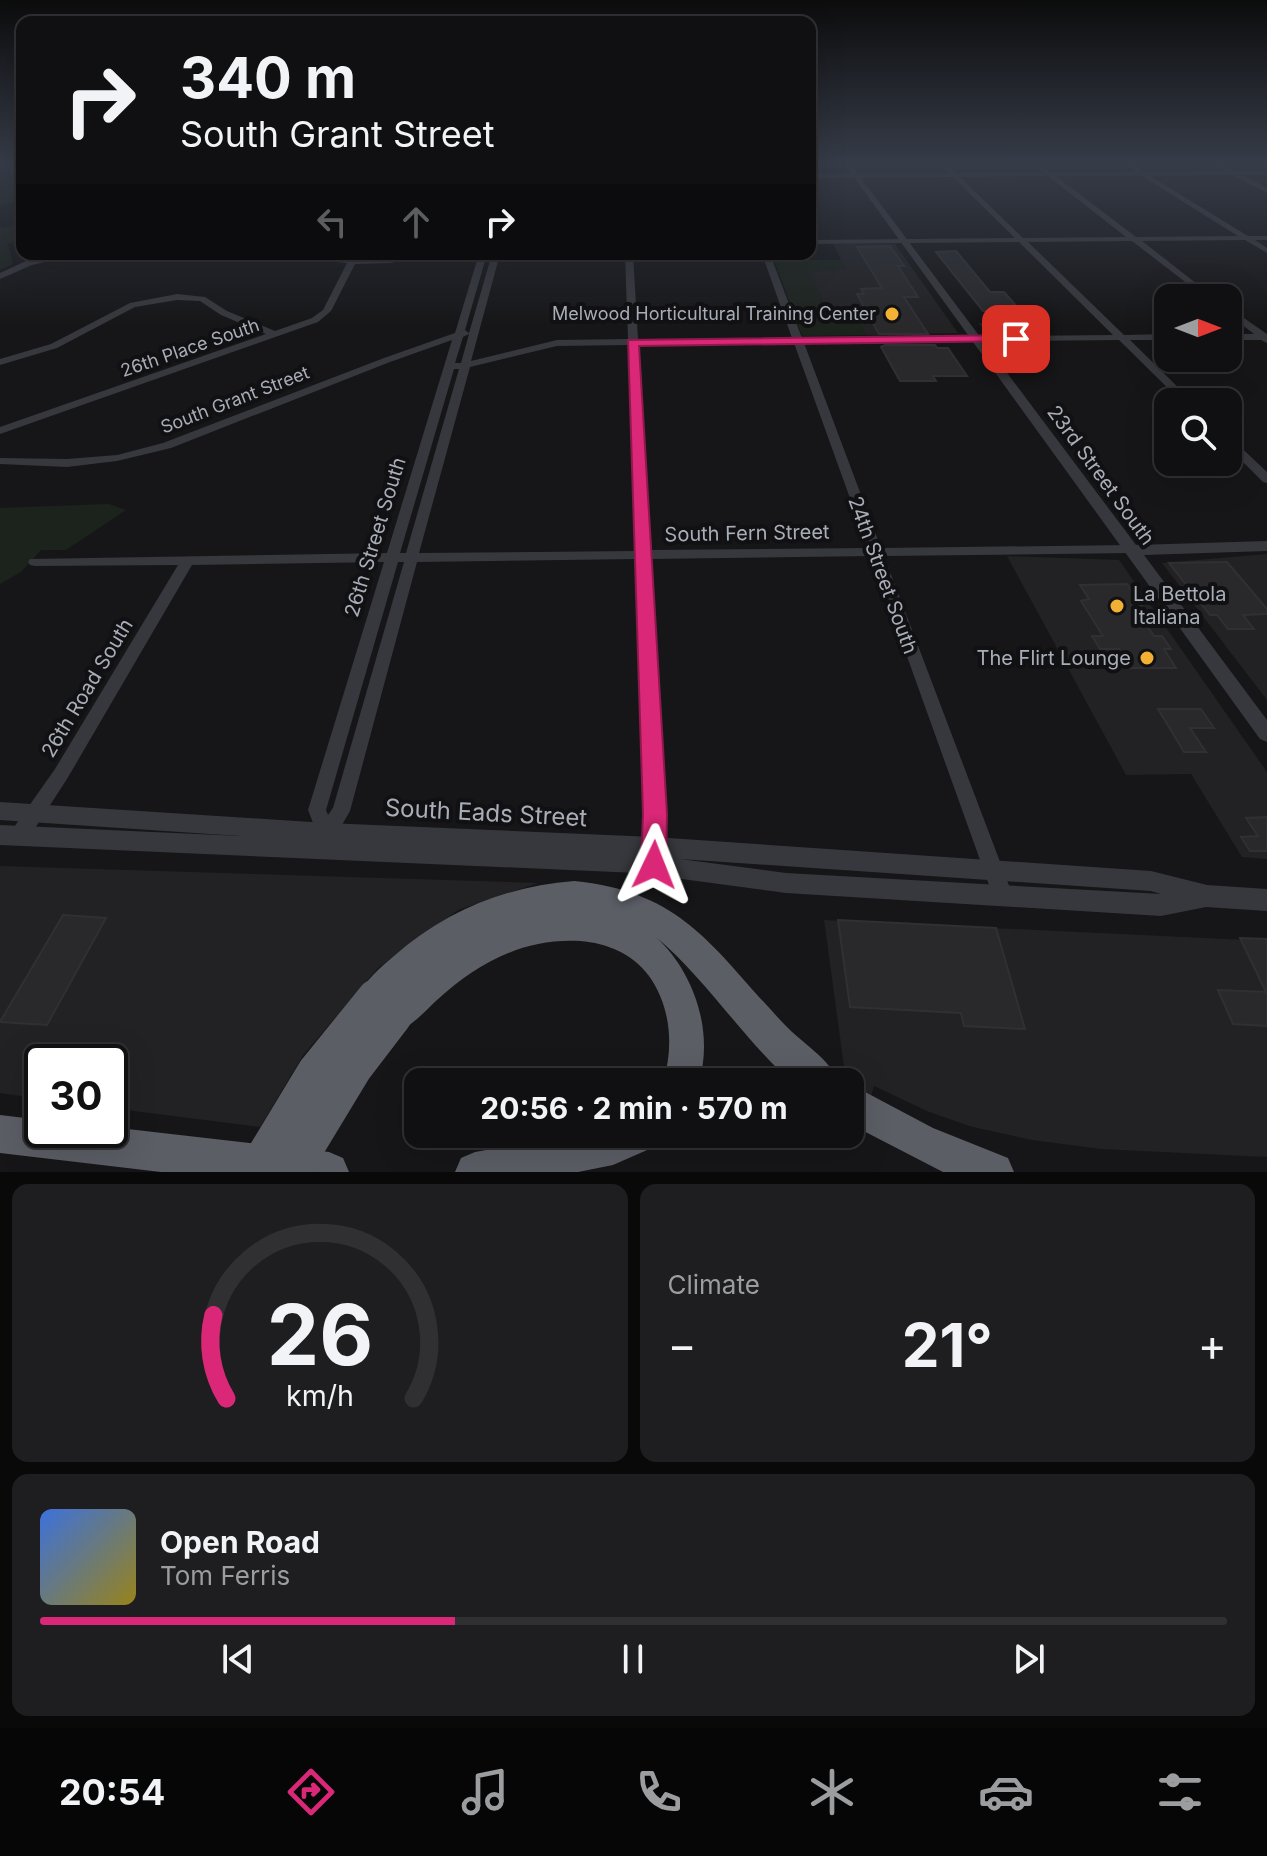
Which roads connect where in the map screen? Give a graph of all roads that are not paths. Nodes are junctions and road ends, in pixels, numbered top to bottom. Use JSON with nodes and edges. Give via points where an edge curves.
{"nodes":[{"id":1,"x":886,"y":217,"type":"edge"},
{"id":2,"x":998,"y":217,"type":"edge"},
{"id":3,"x":1104,"y":217,"type":"edge"},
{"id":4,"x":1213,"y":217,"type":"edge"},
{"id":5,"x":1247,"y":238,"type":"junction"},
{"id":6,"x":1267,"y":238,"type":"edge"},
{"id":7,"x":1133,"y":239,"type":"junction"},
{"id":8,"x":1022,"y":240,"type":"junction"},
{"id":9,"x":904,"y":241,"type":"junction"},
{"id":10,"x":816,"y":242,"type":"edge"},
{"id":11,"x":1267,"y":251,"type":"edge"},
{"id":12,"x":44,"y":260,"type":"edge"},
{"id":13,"x":353,"y":260,"type":"edge"},
{"id":14,"x":482,"y":260,"type":"edge"},
{"id":15,"x":494,"y":260,"type":"edge"},
{"id":16,"x":629,"y":260,"type":"edge"},
{"id":17,"x":768,"y":260,"type":"edge"},
{"id":18,"x":0,"y":276,"type":"edge"},
{"id":19,"x":1192,"y":284,"type":"edge"},
{"id":20,"x":1242,"y":320,"type":"edge"},
{"id":21,"x":467,"y":333,"type":"junction"},
{"id":22,"x":276,"y":335,"type":"junction"},
{"id":23,"x":1122,"y":337,"type":"junction"},
{"id":24,"x":1154,"y":337,"type":"edge"},
{"id":25,"x":1242,"y":337,"type":"edge"},
{"id":26,"x":1266,"y":338,"type":"edge"},
{"id":27,"x":977,"y":339,"type":"junction"},
{"id":28,"x":798,"y":341,"type":"junction"},
{"id":29,"x":633,"y":342,"type":"junction"},
{"id":30,"x":0,"y":362,"type":"edge"},
{"id":31,"x":465,"y":366,"type":"junction"},
{"id":32,"x":449,"y":367,"type":"junction"},
{"id":33,"x":1174,"y":388,"type":"edge"},
{"id":34,"x":0,"y":431,"type":"edge"},
{"id":35,"x":1242,"y":455,"type":"edge"},
{"id":36,"x":0,"y":461,"type":"edge"},
{"id":37,"x":1267,"y":479,"type":"edge"},
{"id":38,"x":1267,"y":546,"type":"edge"},
{"id":39,"x":1132,"y":549,"type":"junction"},
{"id":40,"x":874,"y":551,"type":"junction"},
{"id":41,"x":642,"y":554,"type":"junction"},
{"id":42,"x":392,"y":557,"type":"junction"},
{"id":43,"x":412,"y":557,"type":"junction"},
{"id":44,"x":188,"y":560,"type":"junction"},
{"id":45,"x":35,"y":562,"type":"dead end"},
{"id":46,"x":1267,"y":734,"type":"edge"},
{"id":47,"x":0,"y":811,"type":"edge"},
{"id":48,"x":35,"y":814,"type":"junction"},
{"id":49,"x":10,"y":835,"type":"edge"},
{"id":50,"x":324,"y":841,"type":"junction"},
{"id":51,"x":654,"y":856,"type":"junction"},
{"id":52,"x":993,"y":871,"type":"junction"},
{"id":53,"x":1003,"y":896,"type":"junction"},
{"id":54,"x":1207,"y":896,"type":"junction"},
{"id":55,"x":1267,"y":900,"type":"edge"},
{"id":56,"x":384,"y":1007,"type":"junction"},
{"id":57,"x":685,"y":1068,"type":"edge"},
{"id":58,"x":806,"y":1068,"type":"edge"},
{"id":59,"x":864,"y":1111,"type":"edge"},
{"id":60,"x":0,"y":1134,"type":"edge"},
{"id":61,"x":602,"y":1148,"type":"edge"},
{"id":62,"x":254,"y":1172,"type":"edge"},
{"id":63,"x":292,"y":1172,"type":"edge"},
{"id":64,"x":329,"y":1172,"type":"edge"},
{"id":65,"x":475,"y":1172,"type":"edge"},
{"id":66,"x":994,"y":1172,"type":"edge"}],
"edges":[{"from":1,"to":9,"type":"street","name":"23rd Street South"},
{"from":2,"to":8,"type":"street"},
{"from":3,"to":7,"type":"street"},
{"from":4,"to":5,"type":"street"},
{"from":5,"to":6,"type":"street"},
{"from":5,"to":7,"type":"street"},
{"from":5,"to":11,"type":"street"},
{"from":7,"to":8,"type":"street"},
{"from":7,"to":19,"type":"street"},
{"from":8,"to":9,"type":"street"},
{"from":8,"to":23,"type":"street"},
{"from":9,"to":10,"type":"street"},
{"from":9,"to":27,"type":"street","name":"23rd Street South"},
{"from":12,"to":18,"type":"street"},
{"from":13,"to":22,"type":"street","name":"26th Place South","via":[[327,311]]},
{"from":14,"to":21,"type":"street","name":"26th Street South"},
{"from":15,"to":21,"type":"street","name":"26th Street South"},
{"from":16,"to":29,"type":"street"},
{"from":17,"to":28,"type":"street","name":"24th Street South"},
{"from":20,"to":26,"type":"street"},
{"from":21,"to":31,"type":"street","name":"26th Street South"},
{"from":21,"to":32,"type":"street","name":"26th Street South"},
{"from":21,"to":36,"type":"street","name":"South Grant Street","via":[[167,446],[67,463]]},
{"from":22,"to":30,"type":"street","via":[[202,299],[177,297],[117,311],[54,346]]},
{"from":22,"to":34,"type":"street","name":"26th Place South"},
{"from":23,"to":24,"type":"street"},
{"from":23,"to":27,"type":"street"},
{"from":23,"to":33,"type":"street"},
{"from":25,"to":26,"type":"street"},
{"from":27,"to":28,"type":"street"},
{"from":27,"to":39,"type":"street","name":"23rd Street South"},
{"from":28,"to":29,"type":"street"},
{"from":28,"to":40,"type":"street","name":"24th Street South"},
{"from":29,"to":31,"type":"street","via":[[539,345]]},
{"from":29,"to":41,"type":"street"},
{"from":31,"to":32,"type":"street"},
{"from":31,"to":43,"type":"street","name":"26th Street South"},
{"from":32,"to":42,"type":"street","name":"26th Street South"},
{"from":35,"to":37,"type":"street"},
{"from":38,"to":39,"type":"street","name":"South Fern Street"},
{"from":39,"to":40,"type":"street","name":"South Fern Street"},
{"from":39,"to":46,"type":"street","name":"23rd Street South"},
{"from":40,"to":41,"type":"street","name":"South Fern Street"},
{"from":40,"to":52,"type":"street","name":"24th Street South"},
{"from":41,"to":43,"type":"street","name":"South Fern Street"},
{"from":41,"to":51,"type":"street"},
{"from":42,"to":43,"type":"street","name":"South Fern Street"},
{"from":42,"to":44,"type":"street","name":"South Fern Street"},
{"from":42,"to":50,"type":"street","name":"26th Street South","via":[[317,810]]},
{"from":43,"to":50,"type":"street","name":"26th Street South","via":[[341,811]]},
{"from":44,"to":45,"type":"street","name":"South Fern Street"},
{"from":44,"to":48,"type":"street","name":"26th Road South"},
{"from":47,"to":48,"type":"street","name":"South Eads Street"},
{"from":48,"to":49,"type":"street","name":"26th Road South"},
{"from":48,"to":50,"type":"street","name":"South Eads Street"},
{"from":49,"to":50,"type":"street","name":"South Eads Street"},
{"from":50,"to":51,"type":"street","name":"South Eads Street"},
{"from":51,"to":52,"type":"street","name":"South Eads Street"},
{"from":51,"to":53,"type":"street","name":"South Eads Street","via":[[770,882]]},
{"from":52,"to":53,"type":"street","name":"24th Street South"},
{"from":52,"to":54,"type":"street","name":"South Eads Street","via":[[1151,881]]},
{"from":53,"to":54,"type":"street","name":"South Eads Street","via":[[1161,905]]},
{"from":54,"to":55,"type":"street","name":"South Eads Street"},
{"from":56,"to":57,"type":"highway","via":[[486,945],[534,928],[596,926],[648,950],[673,983],[687,1026]]},
{"from":56,"to":58,"type":"highway","via":[[425,951],[492,913],[552,897],[606,898],[641,909],[676,932]]},
{"from":56,"to":62,"type":"highway","bridge":true,"via":[[315,1071]]},
{"from":56,"to":63,"type":"highway","bridge":true,"via":[[355,1068]]},
{"from":59,"to":66,"type":"highway","via":[[910,1139]]},
{"from":60,"to":64,"type":"highway"},
{"from":61,"to":65,"type":"highway"}]}
